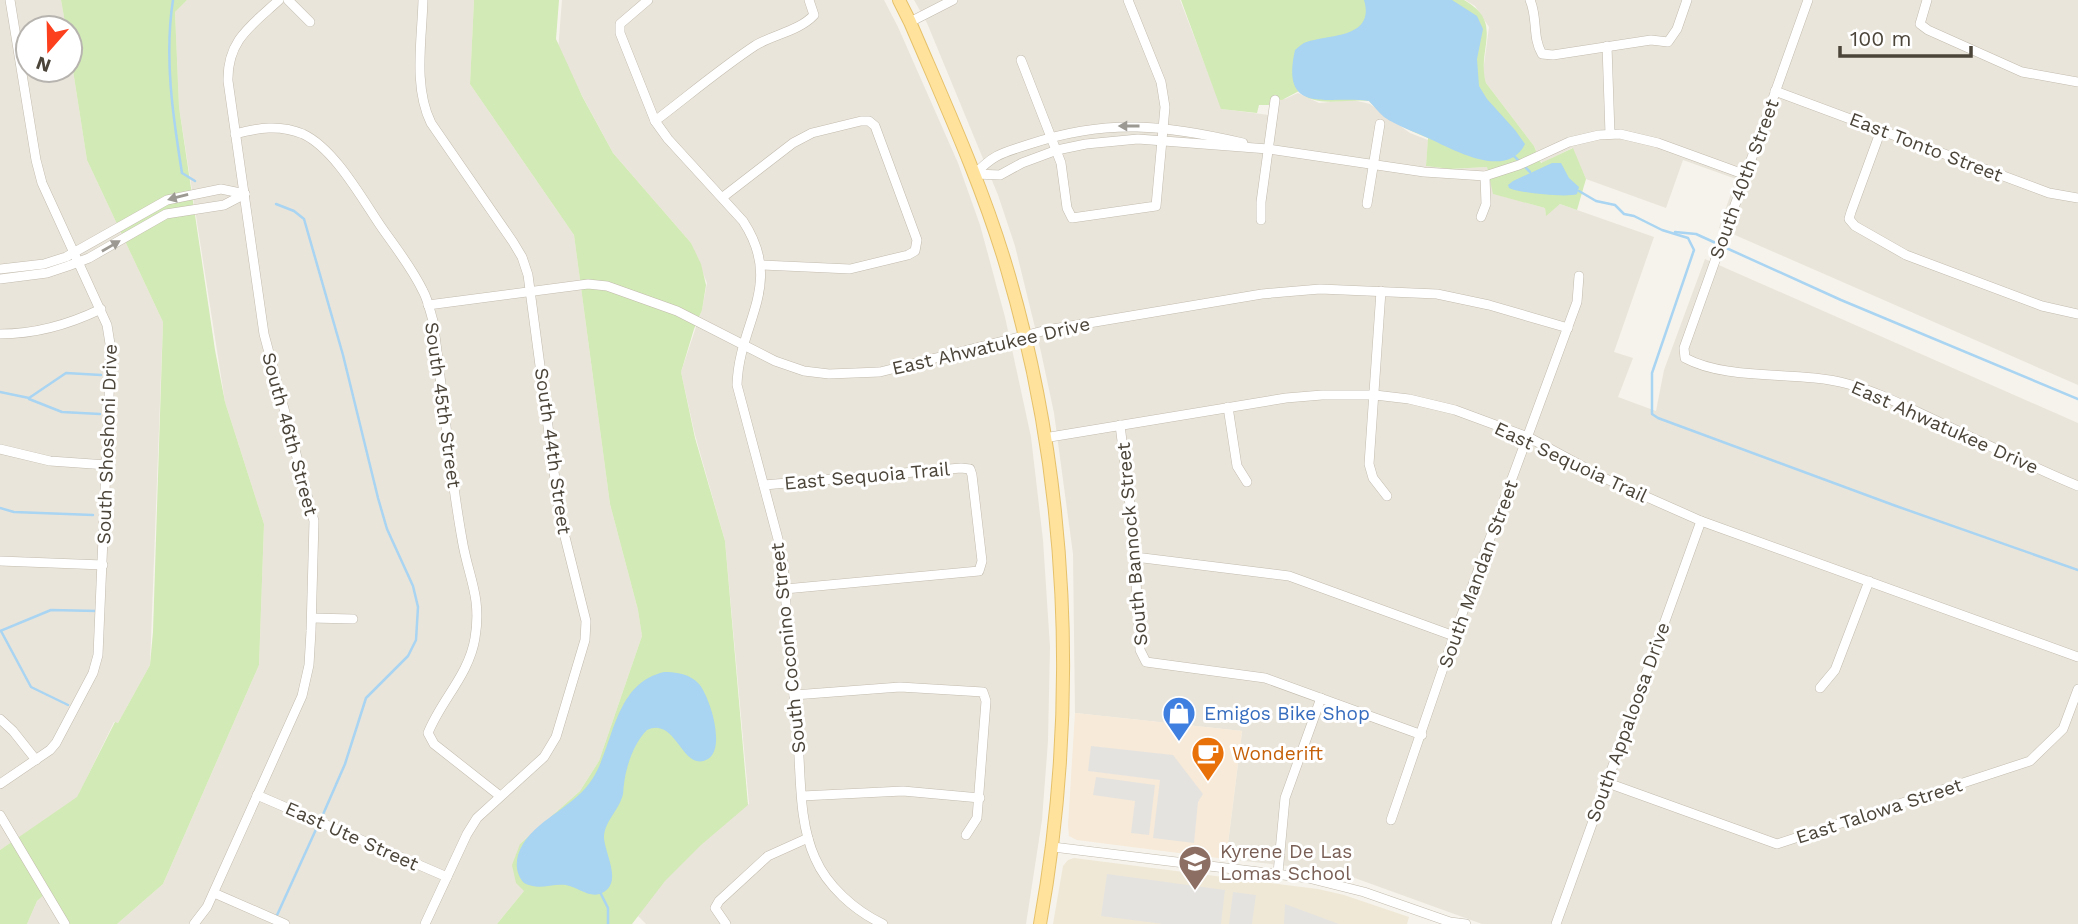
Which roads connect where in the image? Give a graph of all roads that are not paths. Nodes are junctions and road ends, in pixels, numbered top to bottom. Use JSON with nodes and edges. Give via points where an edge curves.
{"nodes":[{"id":1,"x":10,"y":0,"type":"edge"},
{"id":2,"x":279,"y":0,"type":"edge"},
{"id":3,"x":288,"y":0,"type":"edge"},
{"id":4,"x":423,"y":0,"type":"edge"},
{"id":5,"x":648,"y":0,"type":"edge"},
{"id":6,"x":809,"y":0,"type":"edge"},
{"id":7,"x":899,"y":0,"type":"edge"},
{"id":8,"x":953,"y":0,"type":"edge"},
{"id":9,"x":1128,"y":0,"type":"edge"},
{"id":10,"x":1530,"y":0,"type":"edge"},
{"id":11,"x":1688,"y":0,"type":"edge"},
{"id":12,"x":1808,"y":0,"type":"edge"},
{"id":13,"x":1927,"y":0,"type":"edge"},
{"id":14,"x":310,"y":22,"type":"dead end"},
{"id":15,"x":910,"y":22,"type":"junction"},
{"id":16,"x":1607,"y":46,"type":"junction"},
{"id":17,"x":1021,"y":60,"type":"dead end"},
{"id":18,"x":2078,"y":82,"type":"edge"},
{"id":19,"x":1776,"y":91,"type":"junction"},
{"id":20,"x":1275,"y":100,"type":"dead end"},
{"id":21,"x":655,"y":121,"type":"junction"},
{"id":22,"x":1380,"y":124,"type":"dead end"},
{"id":23,"x":1165,"y":127,"type":"junction"},
{"id":24,"x":1881,"y":130,"type":"junction"},
{"id":25,"x":234,"y":134,"type":"junction"},
{"id":26,"x":1610,"y":134,"type":"junction"},
{"id":27,"x":1164,"y":141,"type":"junction"},
{"id":28,"x":1054,"y":143,"type":"junction"},
{"id":29,"x":1268,"y":149,"type":"junction"},
{"id":30,"x":1375,"y":164,"type":"junction"},
{"id":31,"x":975,"y":174,"type":"junction"},
{"id":32,"x":1490,"y":174,"type":"junction"},
{"id":33,"x":1745,"y":175,"type":"junction"},
{"id":34,"x":245,"y":194,"type":"junction"},
{"id":35,"x":723,"y":197,"type":"junction"},
{"id":36,"x":2078,"y":198,"type":"edge"},
{"id":37,"x":1367,"y":204,"type":"dead end"},
{"id":38,"x":1481,"y":217,"type":"dead end"},
{"id":39,"x":1261,"y":220,"type":"dead end"},
{"id":40,"x":77,"y":258,"type":"junction"},
{"id":41,"x":762,"y":265,"type":"junction"},
{"id":42,"x":0,"y":269,"type":"edge"},
{"id":43,"x":1579,"y":276,"type":"dead end"},
{"id":44,"x":0,"y":279,"type":"edge"},
{"id":45,"x":1381,"y":291,"type":"junction"},
{"id":46,"x":531,"y":292,"type":"junction"},
{"id":47,"x":428,"y":304,"type":"junction"},
{"id":48,"x":101,"y":310,"type":"junction"},
{"id":49,"x":2078,"y":314,"type":"edge"},
{"id":50,"x":1568,"y":328,"type":"junction"},
{"id":51,"x":0,"y":334,"type":"edge"},
{"id":52,"x":1025,"y":336,"type":"junction"},
{"id":53,"x":743,"y":345,"type":"junction"},
{"id":54,"x":1685,"y":358,"type":"joint"},
{"id":55,"x":1375,"y":395,"type":"junction"},
{"id":56,"x":1228,"y":407,"type":"junction"},
{"id":57,"x":1120,"y":425,"type":"junction"},
{"id":58,"x":1044,"y":438,"type":"junction"},
{"id":59,"x":1528,"y":438,"type":"junction"},
{"id":60,"x":0,"y":449,"type":"edge"},
{"id":61,"x":107,"y":465,"type":"junction"},
{"id":62,"x":1247,"y":482,"type":"dead end"},
{"id":63,"x":764,"y":485,"type":"junction"},
{"id":64,"x":2078,"y":486,"type":"edge"},
{"id":65,"x":1387,"y":496,"type":"dead end"},
{"id":66,"x":1701,"y":521,"type":"junction"},
{"id":67,"x":1135,"y":557,"type":"junction"},
{"id":68,"x":0,"y":561,"type":"edge"},
{"id":69,"x":103,"y":565,"type":"junction"},
{"id":70,"x":1868,"y":581,"type":"junction"},
{"id":71,"x":785,"y":589,"type":"junction"},
{"id":72,"x":312,"y":618,"type":"junction"},
{"id":73,"x":354,"y":620,"type":"dead end"},
{"id":74,"x":1454,"y":636,"type":"junction"},
{"id":75,"x":2078,"y":657,"type":"edge"},
{"id":76,"x":1820,"y":688,"type":"dead end"},
{"id":77,"x":2078,"y":689,"type":"edge"},
{"id":78,"x":794,"y":695,"type":"junction"},
{"id":79,"x":1321,"y":698,"type":"junction"},
{"id":80,"x":0,"y":719,"type":"edge"},
{"id":81,"x":1422,"y":734,"type":"junction"},
{"id":82,"x":36,"y":760,"type":"junction"},
{"id":83,"x":1605,"y":782,"type":"junction"},
{"id":84,"x":0,"y":785,"type":"edge"},
{"id":85,"x":257,"y":795,"type":"junction"},
{"id":86,"x":500,"y":796,"type":"junction"},
{"id":87,"x":802,"y":796,"type":"junction"},
{"id":88,"x":980,"y":797,"type":"junction"},
{"id":89,"x":0,"y":815,"type":"edge"},
{"id":90,"x":1391,"y":820,"type":"dead end"},
{"id":91,"x":966,"y":835,"type":"dead end"},
{"id":92,"x":807,"y":838,"type":"junction"},
{"id":93,"x":1053,"y":847,"type":"junction"},
{"id":94,"x":1278,"y":873,"type":"junction"},
{"id":95,"x":446,"y":877,"type":"junction"},
{"id":96,"x":214,"y":893,"type":"junction"},
{"id":97,"x":279,"y":921,"type":"edge"},
{"id":98,"x":1451,"y":923,"type":"edge"},
{"id":99,"x":65,"y":924,"type":"edge"},
{"id":100,"x":194,"y":924,"type":"edge"},
{"id":101,"x":425,"y":924,"type":"edge"},
{"id":102,"x":726,"y":924,"type":"edge"},
{"id":103,"x":883,"y":924,"type":"edge"},
{"id":104,"x":1040,"y":924,"type":"edge"},
{"id":105,"x":1466,"y":924,"type":"edge"},
{"id":106,"x":1556,"y":924,"type":"edge"}],
"edges":[{"from":1,"to":40,"type":"street","name":"South Shoshoni Drive","via":[[36,160]]},
{"from":2,"to":25,"type":"street","name":"South 46th Street","via":[[233,48],[228,74]]},
{"from":3,"to":14,"type":"street"},
{"from":4,"to":46,"type":"street","name":"South 44th Street","via":[[423,106],[522,257]]},
{"from":5,"to":21,"type":"street","via":[[620,24]]},
{"from":6,"to":21,"type":"street","via":[[814,15],[806,23],[758,44]]},
{"from":7,"to":15,"type":"main road"},
{"from":8,"to":15,"type":"street"},
{"from":9,"to":23,"type":"street","via":[[1161,82]]},
{"from":10,"to":16,"type":"street","via":[[1536,44],[1542,54]]},
{"from":11,"to":16,"type":"street","via":[[1668,42]]},
{"from":12,"to":19,"type":"street","name":"South 40th Street"},
{"from":13,"to":18,"type":"street","via":[[1920,24],[1949,40],[2022,72]]},
{"from":15,"to":31,"type":"main road"},
{"from":16,"to":26,"type":"street"},
{"from":17,"to":28,"type":"street"},
{"from":19,"to":24,"type":"street","name":"East Tonto Street"},
{"from":19,"to":33,"type":"street","name":"South 40th Street"},
{"from":20,"to":29,"type":"street"},
{"from":21,"to":35,"type":"street"},
{"from":22,"to":30,"type":"street"},
{"from":23,"to":27,"type":"street"},
{"from":23,"to":28,"type":"street","one_way":true,"via":[[1085,129]]},
{"from":23,"to":29,"type":"street"},
{"from":24,"to":36,"type":"street","name":"East Tonto Street","via":[[2049,193]]},
{"from":24,"to":49,"type":"street","via":[[1849,219],[1906,255],[2042,306]]},
{"from":25,"to":34,"type":"street","name":"South 46th Street"},
{"from":25,"to":47,"type":"street","name":"South 45th Street","via":[[276,127],[317,143],[413,273]]},
{"from":26,"to":32,"type":"street","via":[[1586,137]]},
{"from":26,"to":33,"type":"street","via":[[1658,143]]},
{"from":27,"to":28,"type":"street"},
{"from":27,"to":28,"type":"street","via":[[1156,206],[1072,218]]},
{"from":27,"to":29,"type":"street"},
{"from":28,"to":31,"type":"street","via":[[992,157]]},
{"from":28,"to":31,"type":"street","via":[[1000,175]]},
{"from":29,"to":30,"type":"street"},
{"from":29,"to":39,"type":"street"},
{"from":30,"to":32,"type":"street","via":[[1436,173]]},
{"from":30,"to":37,"type":"street"},
{"from":31,"to":52,"type":"main road"},
{"from":32,"to":38,"type":"street"},
{"from":33,"to":54,"type":"street","name":"South 40th Street","via":[[1684,348]]},
{"from":40,"to":34,"type":"street","one_way":true,"via":[[166,214],[224,205]]},
{"from":34,"to":40,"type":"street","one_way":true,"via":[[221,189],[167,200],[129,220]]},
{"from":34,"to":72,"type":"street","name":"South 46th Street","via":[[264,334],[314,521]]},
{"from":35,"to":41,"type":"street","via":[[753,236]]},
{"from":35,"to":41,"type":"street","via":[[812,132],[861,121],[875,126],[917,240],[915,251],[850,269]]},
{"from":40,"to":42,"type":"street"},
{"from":40,"to":44,"type":"street","via":[[47,273]]},
{"from":40,"to":48,"type":"street","name":"South Shoshoni Drive"},
{"from":41,"to":53,"type":"street","name":"South Coconino Street","via":[[758,301]]},
{"from":43,"to":50,"type":"street","name":"South Mandan Street"},
{"from":45,"to":50,"type":"street","name":"East Ahwatukee Drive","via":[[1437,294]]},
{"from":45,"to":52,"type":"street","name":"East Ahwatukee Drive","via":[[1320,289],[1262,295]]},
{"from":45,"to":55,"type":"street"},
{"from":46,"to":47,"type":"street","name":"East Ahwatukee Drive"},
{"from":46,"to":53,"type":"street","name":"East Ahwatukee Drive","via":[[607,286],[677,311]]},
{"from":46,"to":86,"type":"street","name":"South 44th Street","via":[[560,516],[586,631],[556,737],[544,757]]},
{"from":47,"to":86,"type":"street","name":"South 45th Street","via":[[462,541],[478,612],[469,661],[428,733],[435,744]]},
{"from":48,"to":51,"type":"street","via":[[43,331]]},
{"from":48,"to":61,"type":"street","name":"South Shoshoni Drive","via":[[111,335]]},
{"from":50,"to":59,"type":"street","name":"South Mandan Street"},
{"from":52,"to":53,"type":"street","name":"East Ahwatukee Drive","via":[[856,375],[804,370]]},
{"from":52,"to":58,"type":"main road"},
{"from":53,"to":63,"type":"street","name":"South Coconino Street","via":[[737,385]]},
{"from":54,"to":64,"type":"street","name":"East Ahwatukee Drive","via":[[1723,370],[1852,384]]},
{"from":55,"to":56,"type":"street","name":"East Sequoia Trail","via":[[1322,395]]},
{"from":55,"to":59,"type":"street","name":"East Sequoia Trail","via":[[1440,405]]},
{"from":55,"to":65,"type":"street","via":[[1369,464]]},
{"from":56,"to":57,"type":"street","name":"East Sequoia Trail"},
{"from":56,"to":62,"type":"street","via":[[1237,466]]},
{"from":57,"to":58,"type":"street","name":"East Sequoia Trail"},
{"from":57,"to":67,"type":"street","name":"South Bannock Street"},
{"from":58,"to":93,"type":"main road","via":[[1063,648]]},
{"from":59,"to":66,"type":"street","name":"East Sequoia Trail"},
{"from":59,"to":74,"type":"street","name":"South Mandan Street"},
{"from":60,"to":61,"type":"street","via":[[50,461]]},
{"from":61,"to":69,"type":"street","name":"South Shoshoni Drive"},
{"from":63,"to":71,"type":"street","name":"South Coconino Street"},
{"from":63,"to":71,"type":"street","name":"East Sequoia Trail","via":[[970,469],[972,475],[982,561],[979,571]]},
{"from":66,"to":70,"type":"street","name":"East Sequoia Trail"},
{"from":66,"to":83,"type":"street","name":"South Appaloosa Drive"},
{"from":67,"to":74,"type":"street","via":[[1289,576]]},
{"from":67,"to":79,"type":"street","name":"South Bannock Street","via":[[1140,650],[1146,662],[1265,678]]},
{"from":68,"to":69,"type":"street"},
{"from":69,"to":82,"type":"street","name":"South Shoshoni Drive","via":[[100,638],[93,673],[56,743]]},
{"from":70,"to":75,"type":"street","name":"East Sequoia Trail"},
{"from":70,"to":76,"type":"street","via":[[1835,670]]},
{"from":71,"to":78,"type":"street","name":"South Coconino Street"},
{"from":72,"to":73,"type":"street"},
{"from":72,"to":85,"type":"street","name":"South 46th Street","via":[[306,682]]},
{"from":74,"to":81,"type":"street","name":"South Mandan Street"},
{"from":77,"to":83,"type":"street","name":"East Talowa Street","via":[[2063,729],[2030,761],[1777,844]]},
{"from":78,"to":87,"type":"street","name":"South Coconino Street"},
{"from":78,"to":88,"type":"street","via":[[900,687],[983,692]]},
{"from":79,"to":81,"type":"street"},
{"from":79,"to":94,"type":"street","via":[[1285,798]]},
{"from":80,"to":82,"type":"street"},
{"from":81,"to":90,"type":"street","name":"South Mandan Street"},
{"from":82,"to":84,"type":"street","name":"South Shoshoni Drive"},
{"from":83,"to":106,"type":"street","name":"South Appaloosa Drive"},
{"from":85,"to":95,"type":"street","name":"East Ute Street"},
{"from":85,"to":96,"type":"street","name":"South 46th Street"},
{"from":86,"to":95,"type":"street","name":"South 44th Street","via":[[477,818]]},
{"from":87,"to":88,"type":"street","via":[[903,791]]},
{"from":87,"to":92,"type":"street","name":"South Coconino Street"},
{"from":88,"to":91,"type":"street","via":[[977,818]]},
{"from":89,"to":99,"type":"street"},
{"from":92,"to":102,"type":"street","via":[[768,856],[719,901],[715,908]]},
{"from":92,"to":103,"type":"street","name":"South Coconino Street","via":[[827,880],[863,913]]},
{"from":93,"to":94,"type":"street"},
{"from":93,"to":104,"type":"main road"},
{"from":94,"to":98,"type":"street","via":[[1339,885]]},
{"from":95,"to":101,"type":"street","name":"South 44th Street"},
{"from":96,"to":97,"type":"street"},
{"from":96,"to":100,"type":"street","name":"South 46th Street"},
{"from":98,"to":105,"type":"street"}]}
